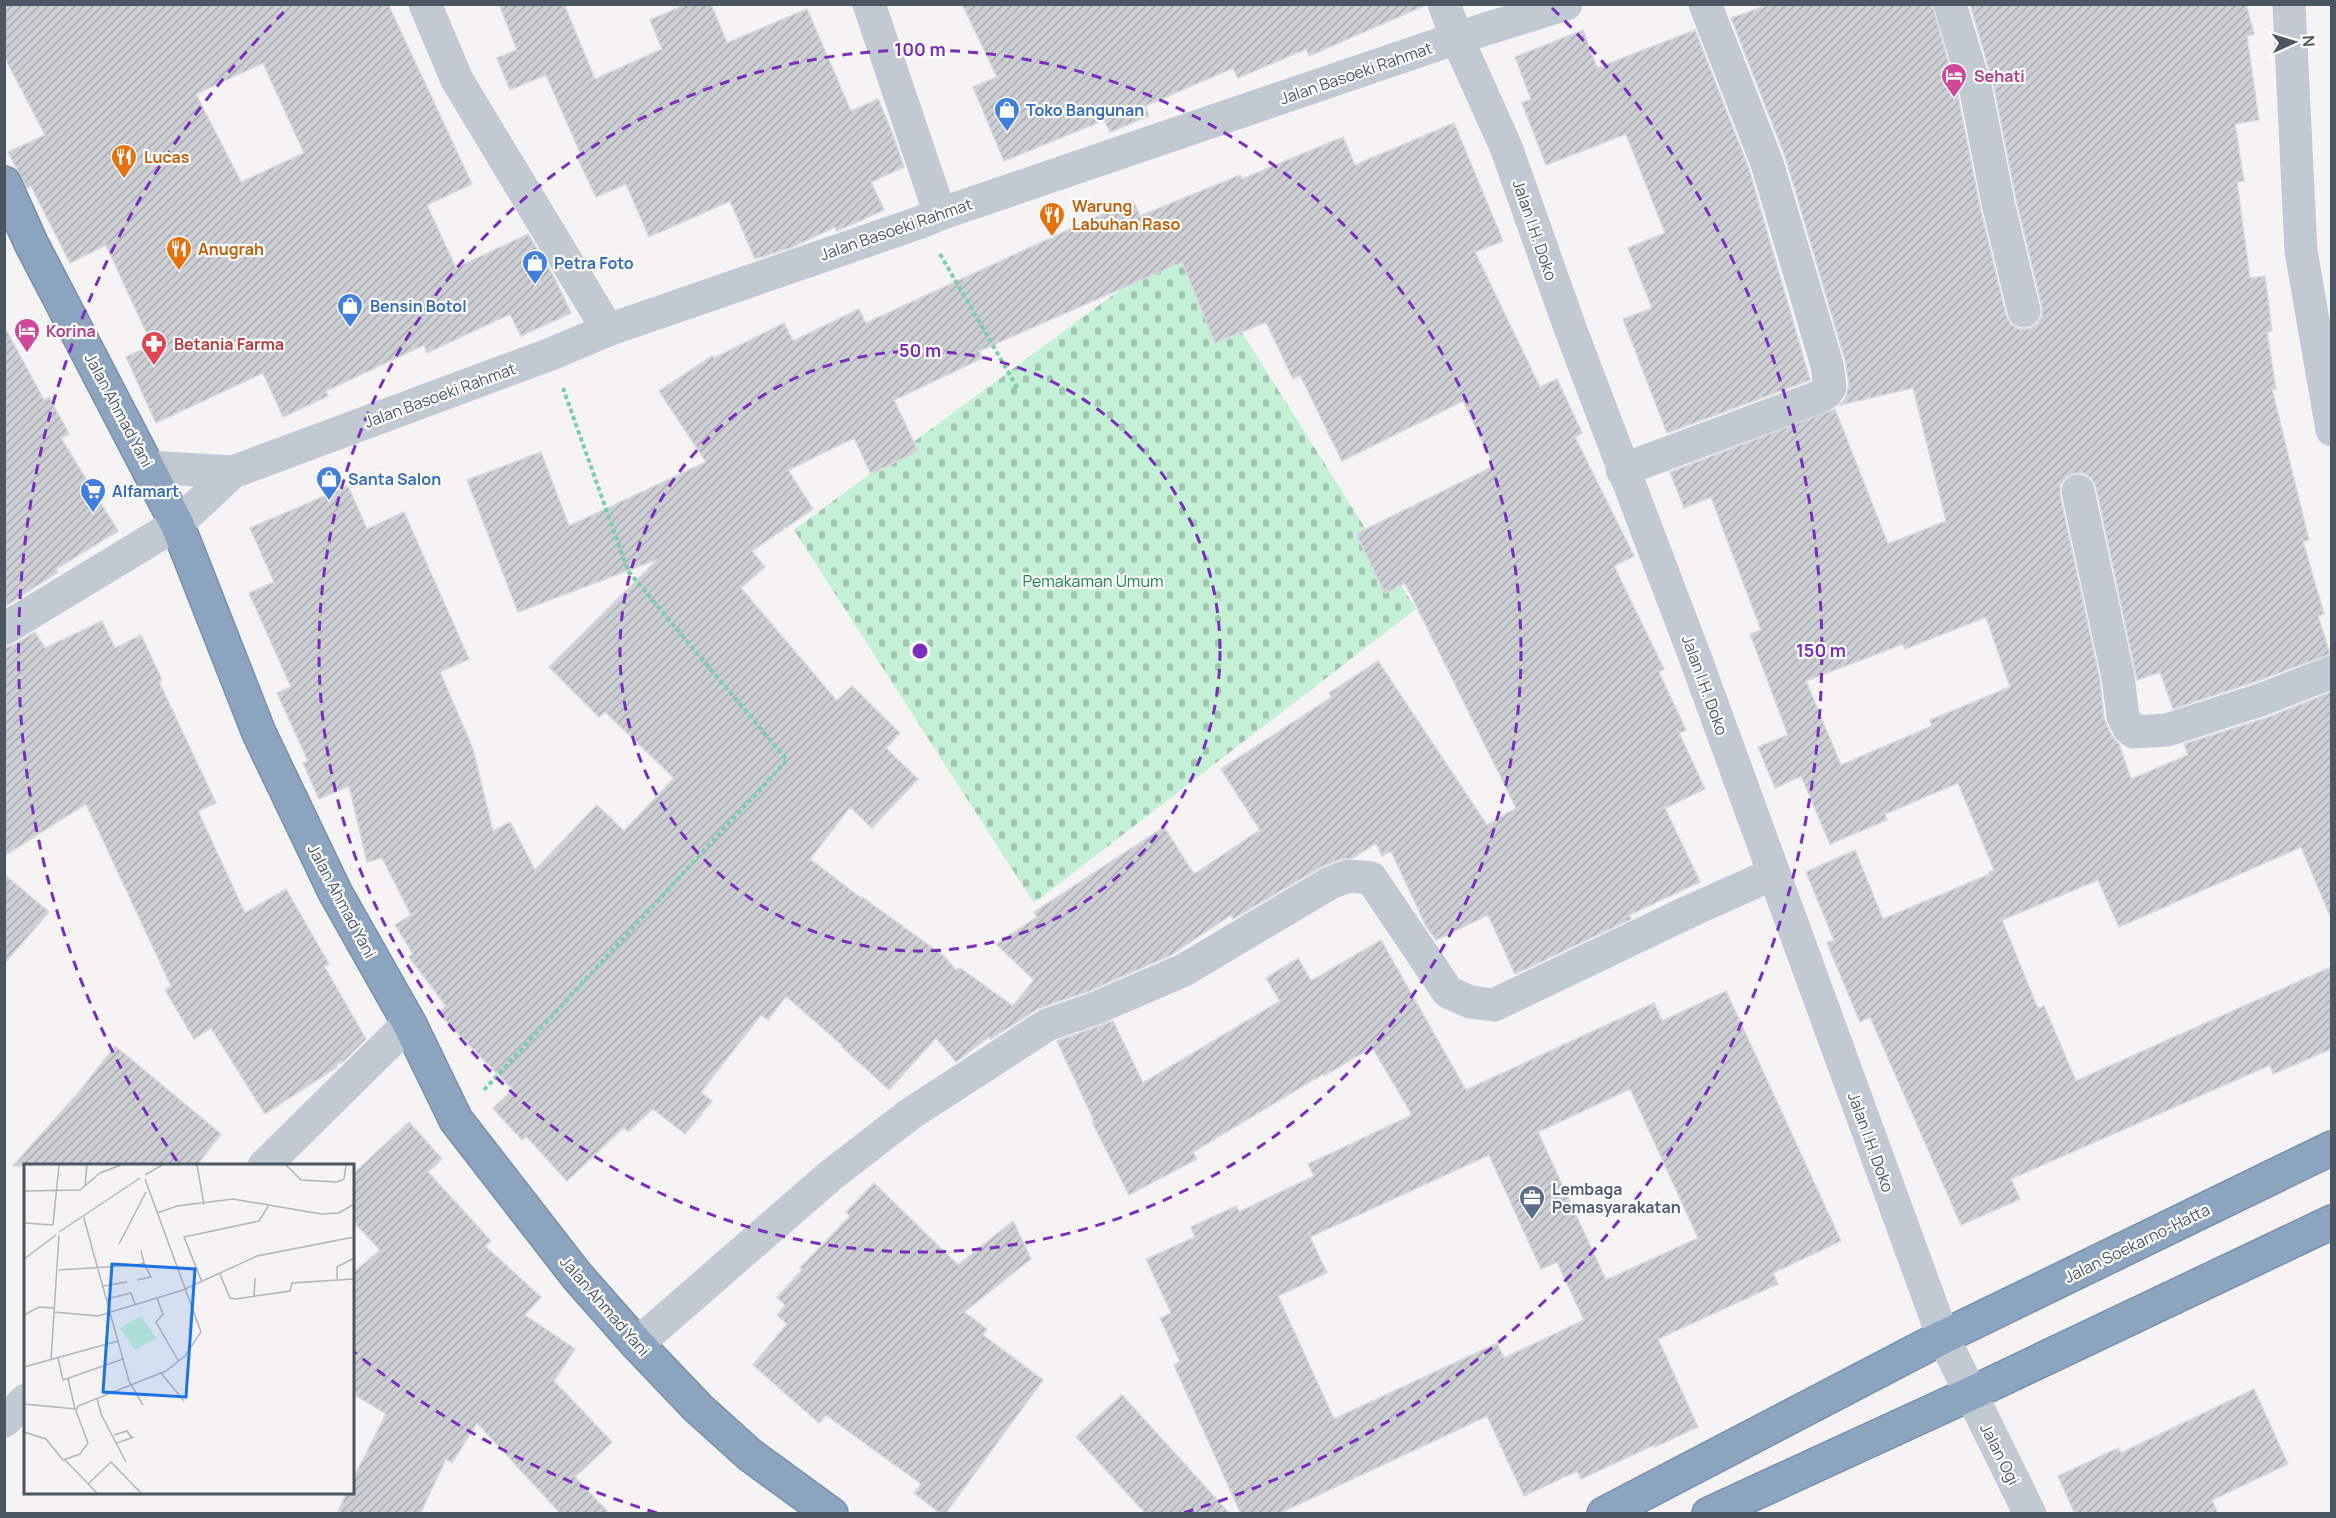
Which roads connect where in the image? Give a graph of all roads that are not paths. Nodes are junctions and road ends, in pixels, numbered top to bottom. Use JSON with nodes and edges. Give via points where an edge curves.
{"nodes":[{"id":1,"x":425,"y":4,"type":"edge"},
{"id":2,"x":869,"y":4,"type":"edge"},
{"id":3,"x":1444,"y":4,"type":"edge"},
{"id":4,"x":1566,"y":4,"type":"edge"},
{"id":5,"x":1705,"y":4,"type":"edge"},
{"id":6,"x":1950,"y":4,"type":"edge"},
{"id":7,"x":2289,"y":4,"type":"edge"},
{"id":8,"x":1457,"y":38,"type":"junction"},
{"id":9,"x":4,"y":183,"type":"edge"},
{"id":10,"x":931,"y":218,"type":"junction"},
{"id":11,"x":2024,"y":311,"type":"dead end"},
{"id":12,"x":608,"y":330,"type":"junction"},
{"id":13,"x":2331,"y":430,"type":"edge"},
{"id":14,"x":148,"y":467,"type":"junction"},
{"id":15,"x":1622,"y":470,"type":"junction"},
{"id":16,"x":233,"y":472,"type":"junction"},
{"id":17,"x":2078,"y":491,"type":"dead end"},
{"id":18,"x":177,"y":524,"type":"junction"},
{"id":19,"x":4,"y":629,"type":"edge"},
{"id":20,"x":2331,"y":672,"type":"edge"},
{"id":21,"x":1773,"y":874,"type":"junction"},
{"id":22,"x":409,"y":1023,"type":"junction"},
{"id":23,"x":2331,"y":1149,"type":"edge"},
{"id":24,"x":266,"y":1164,"type":"edge"},
{"id":25,"x":2331,"y":1222,"type":"edge"},
{"id":26,"x":1943,"y":1337,"type":"junction"},
{"id":27,"x":637,"y":1344,"type":"junction"},
{"id":28,"x":1970,"y":1394,"type":"junction"},
{"id":29,"x":24,"y":1402,"type":"edge"},
{"id":30,"x":4,"y":1421,"type":"edge"},
{"id":31,"x":831,"y":1514,"type":"edge"},
{"id":32,"x":1604,"y":1514,"type":"edge"},
{"id":33,"x":1708,"y":1514,"type":"edge"},
{"id":34,"x":2030,"y":1514,"type":"edge"}],
"edges":[{"from":1,"to":12,"type":"street","via":[[457,81]]},
{"from":2,"to":10,"type":"street"},
{"from":3,"to":8,"type":"street","name":"Jalan I.H. Doko"},
{"from":4,"to":8,"type":"street","name":"Jalan Basoeki Rahmat"},
{"from":5,"to":15,"type":"street","via":[[1767,163],[1827,365],[1830,387],[1816,398]]},
{"from":6,"to":11,"type":"street","via":[[1976,91]]},
{"from":7,"to":13,"type":"street","via":[[2301,251]]},
{"from":8,"to":10,"type":"street","name":"Jalan Basoeki Rahmat"},
{"from":8,"to":15,"type":"street","name":"Jalan I.H. Doko","via":[[1506,147]]},
{"from":9,"to":14,"type":"highway","name":"Jalan Ahmad Yani","via":[[31,243]]},
{"from":10,"to":12,"type":"street","name":"Jalan Basoeki Rahmat"},
{"from":12,"to":16,"type":"street","name":"Jalan Basoeki Rahmat"},
{"from":14,"to":16,"type":"street"},
{"from":14,"to":18,"type":"highway","name":"Jalan Ahmad Yani"},
{"from":15,"to":21,"type":"street","name":"Jalan I.H. Doko"},
{"from":16,"to":18,"type":"street"},
{"from":17,"to":20,"type":"street","via":[[2123,716],[2134,732],[2168,730]]},
{"from":18,"to":19,"type":"street"},
{"from":18,"to":22,"type":"highway","name":"Jalan Ahmad Yani","via":[[259,733],[335,892]]},
{"from":21,"to":26,"type":"street","name":"Jalan I.H. Doko"},
{"from":21,"to":27,"type":"street","via":[[1494,1005],[1470,1002],[1448,992],[1371,878],[1348,876],[1330,883],[1184,970],[1047,1025],[910,1114],[830,1176]]},
{"from":22,"to":24,"type":"street"},
{"from":22,"to":27,"type":"highway","name":"Jalan Ahmad Yani","via":[[456,1120],[577,1276]]},
{"from":23,"to":26,"type":"highway","name":"Jalan Soekarno-Hatta"},
{"from":25,"to":28,"type":"highway"},
{"from":26,"to":28,"type":"street"},
{"from":26,"to":32,"type":"highway","name":"Jalan Soekarno-Hatta"},
{"from":27,"to":31,"type":"highway","name":"Jalan Ahmad Yani","via":[[750,1455]]},
{"from":28,"to":33,"type":"highway"},
{"from":28,"to":34,"type":"street","name":"Jalan Ogi"},
{"from":29,"to":30,"type":"street"}]}
